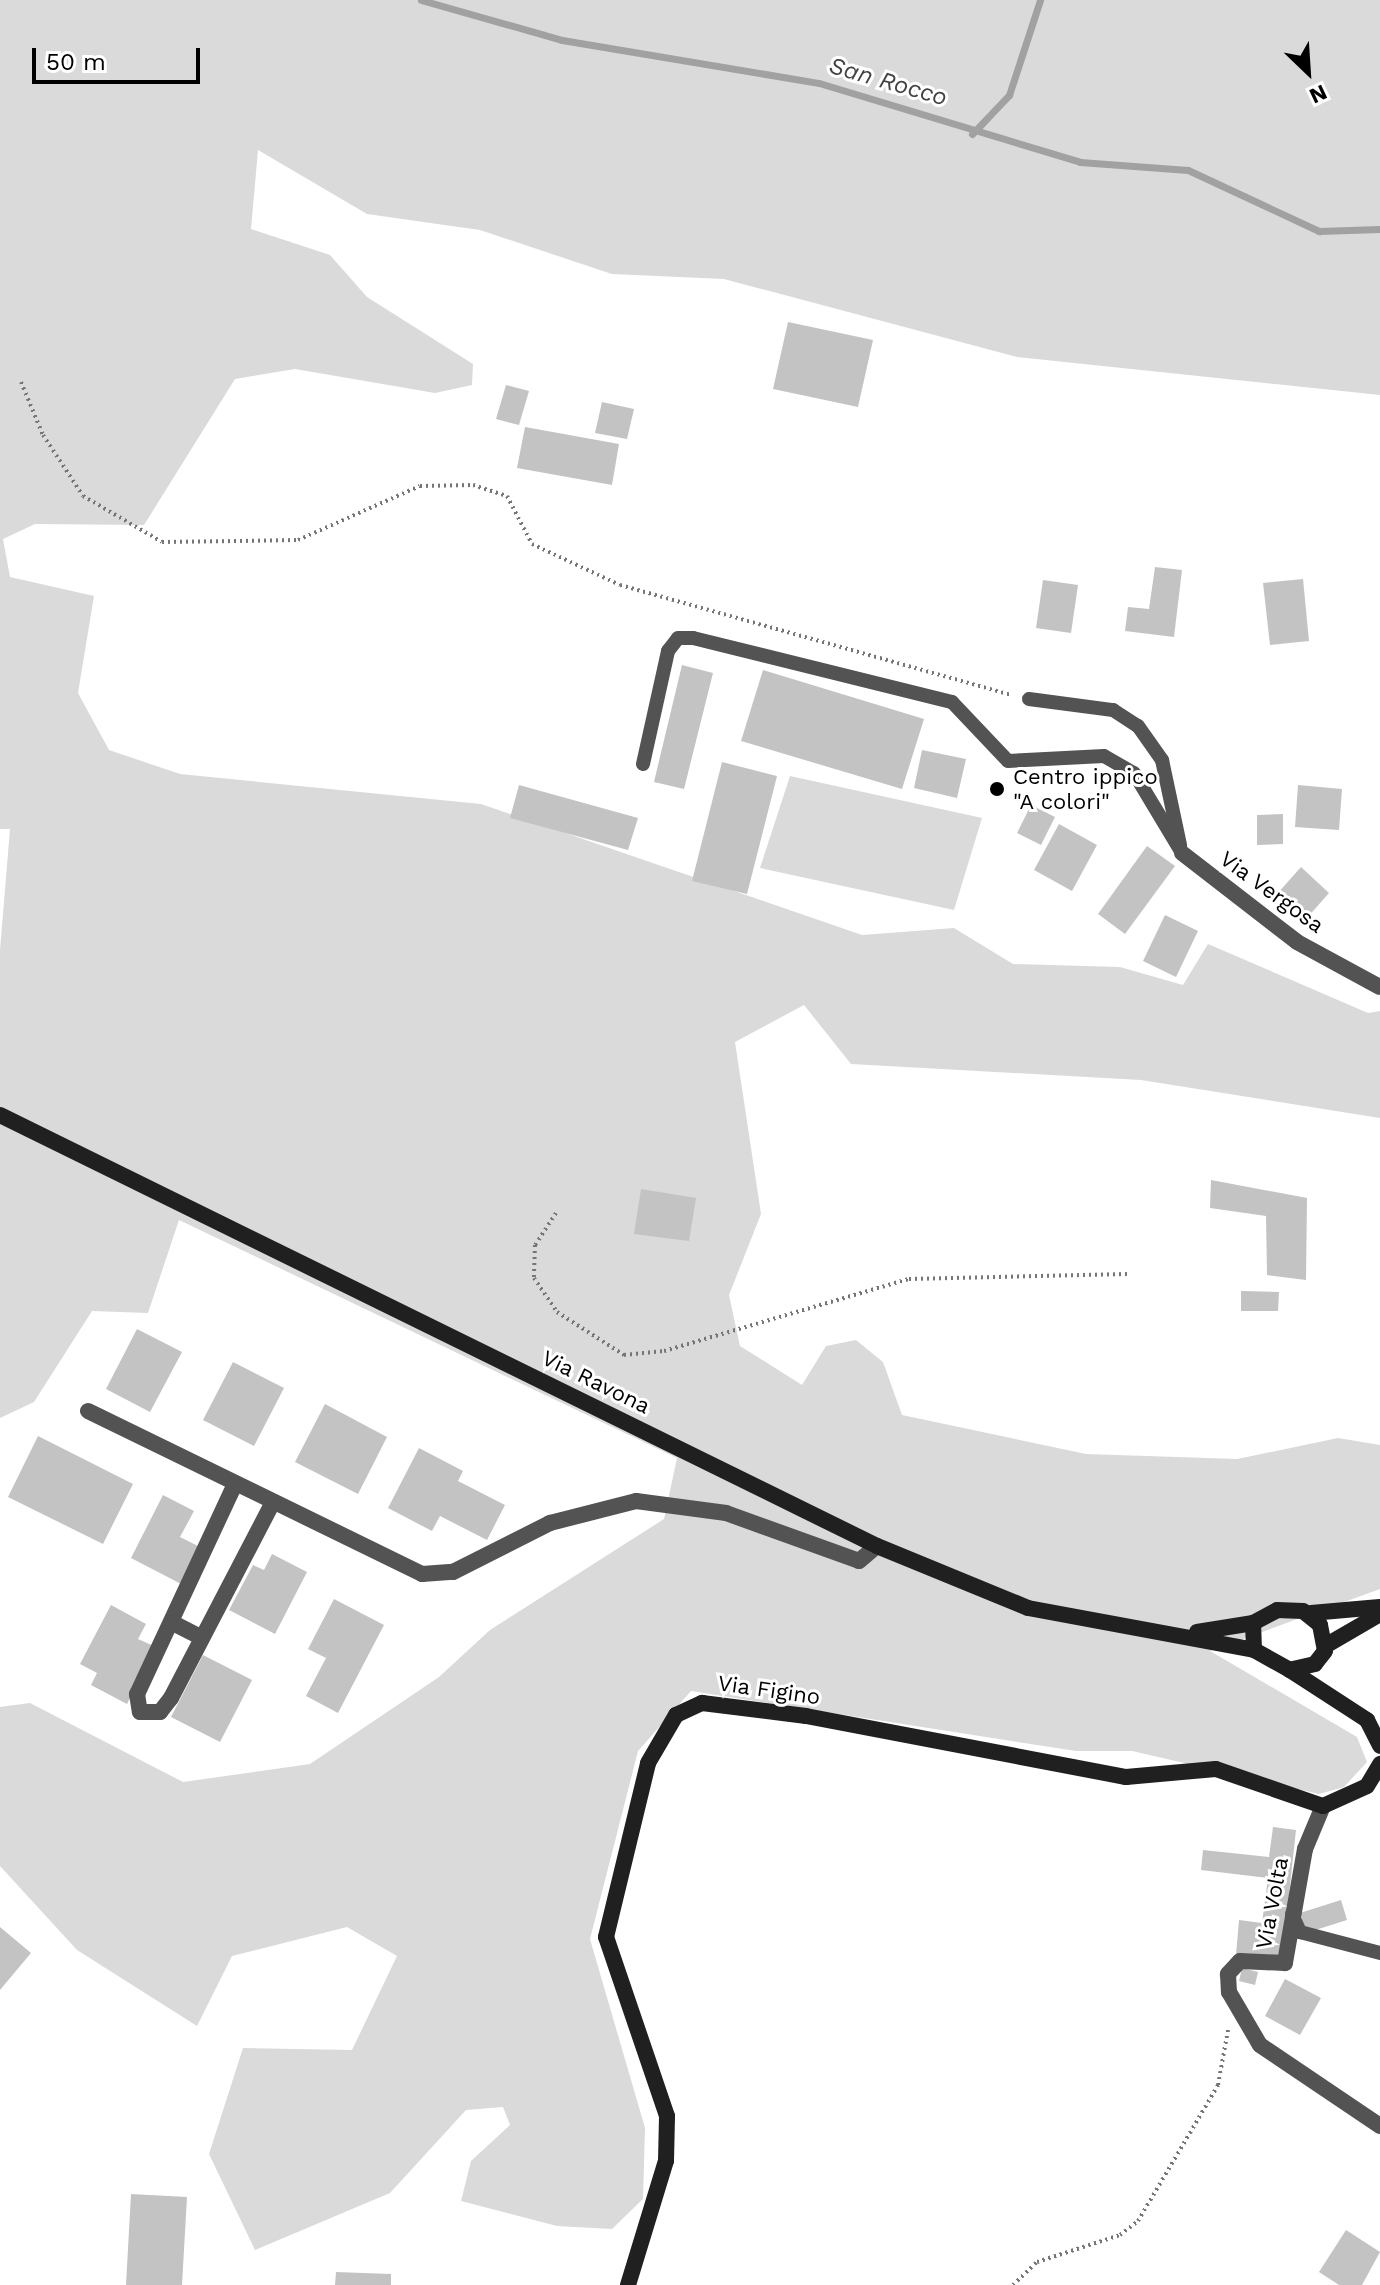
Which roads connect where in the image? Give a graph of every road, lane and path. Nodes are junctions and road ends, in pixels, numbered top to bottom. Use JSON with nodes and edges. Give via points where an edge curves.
{"nodes":[{"id":1,"x":21,"y":382,"type":"dead end"},
{"id":2,"x":1029,"y":699,"type":"joint"},
{"id":3,"x":643,"y":764,"type":"dead end"},
{"id":4,"x":1182,"y":853,"type":"junction"},
{"id":5,"x":1380,"y":987,"type":"edge"},
{"id":6,"x":0,"y":1115,"type":"edge"},
{"id":7,"x":556,"y":1213,"type":"dead end"},
{"id":8,"x":1127,"y":1274,"type":"dead end"},
{"id":9,"x":88,"y":1411,"type":"dead end"},
{"id":10,"x":235,"y":1484,"type":"junction"},
{"id":11,"x":273,"y":1502,"type":"junction"},
{"id":12,"x":877,"y":1546,"type":"junction"},
{"id":13,"x":1380,"y":1607,"type":"edge"},
{"id":14,"x":1311,"y":1613,"type":"junction"},
{"id":15,"x":1380,"y":1614,"type":"edge"},
{"id":16,"x":173,"y":1623,"type":"junction"},
{"id":17,"x":1253,"y":1623,"type":"junction"},
{"id":18,"x":1191,"y":1633,"type":"junction"},
{"id":19,"x":201,"y":1637,"type":"junction"},
{"id":20,"x":1254,"y":1650,"type":"junction"},
{"id":21,"x":1323,"y":1652,"type":"junction"},
{"id":22,"x":1290,"y":1670,"type":"junction"},
{"id":23,"x":1326,"y":1692,"type":"junction"},
{"id":24,"x":1380,"y":1746,"type":"edge"},
{"id":25,"x":1380,"y":1764,"type":"edge"},
{"id":26,"x":1323,"y":1806,"type":"junction"},
{"id":27,"x":1292,"y":1914,"type":"junction"},
{"id":28,"x":1380,"y":1953,"type":"edge"},
{"id":29,"x":1229,"y":1992,"type":"junction"},
{"id":30,"x":1380,"y":2126,"type":"edge"},
{"id":31,"x":628,"y":2285,"type":"edge"},
{"id":32,"x":1013,"y":2285,"type":"edge"}],
"edges":[{"from":1,"to":2,"type":"path","via":[[43,435],[83,496],[162,542],[298,540],[420,486],[473,485],[507,496],[532,544],[620,585]]},
{"from":2,"to":4,"type":"lane","via":[[1113,710],[1138,726],[1162,760]]},
{"from":3,"to":4,"type":"lane","via":[[668,651],[678,638],[693,638],[952,702],[1008,761],[1104,756],[1134,773]]},
{"from":4,"to":5,"type":"street","name":"Via Vergosa","via":[[1297,942]]},
{"from":6,"to":12,"type":"street","name":"Via Ravona"},
{"from":7,"to":8,"type":"path","via":[[535,1245],[534,1278],[557,1312],[624,1355],[664,1351],[921,1277]]},
{"from":9,"to":10,"type":"street"},
{"from":10,"to":11,"type":"street"},
{"from":10,"to":16,"type":"street"},
{"from":11,"to":12,"type":"street","via":[[422,1574],[453,1572],[550,1523],[636,1501],[726,1513],[859,1561]]},
{"from":11,"to":19,"type":"street"},
{"from":12,"to":18,"type":"street","name":"Via Ravona","via":[[1028,1608]]},
{"from":13,"to":14,"type":"street"},
{"from":14,"to":17,"type":"street","via":[[1277,1610]]},
{"from":14,"to":21,"type":"street"},
{"from":15,"to":21,"type":"street"},
{"from":16,"to":19,"type":"street"},
{"from":16,"to":19,"type":"street","via":[[137,1694],[140,1712],[160,1712]]},
{"from":17,"to":18,"type":"street","name":"Via Ravona"},
{"from":17,"to":20,"type":"street"},
{"from":18,"to":20,"type":"street","name":"Via Ravona"},
{"from":20,"to":22,"type":"street"},
{"from":21,"to":22,"type":"street"},
{"from":21,"to":23,"type":"street"},
{"from":22,"to":23,"type":"street"},
{"from":23,"to":24,"type":"street","via":[[1367,1720]]},
{"from":25,"to":26,"type":"street","via":[[1367,1786]]},
{"from":26,"to":27,"type":"street","name":"Via Volta"},
{"from":26,"to":31,"type":"street","name":"Via Figino","via":[[1216,1769],[1126,1777],[806,1716],[702,1703],[676,1715],[648,1763],[606,1937],[667,2116],[666,2161]]},
{"from":27,"to":28,"type":"lane","via":[[1300,1932]]},
{"from":27,"to":29,"type":"street","name":"Via Volta","via":[[1285,1963],[1240,1961],[1228,1974]]},
{"from":29,"to":30,"type":"street","via":[[1260,2045]]},
{"from":29,"to":32,"type":"path","via":[[1218,2085],[1138,2221],[1120,2235],[1037,2262]]}]}
